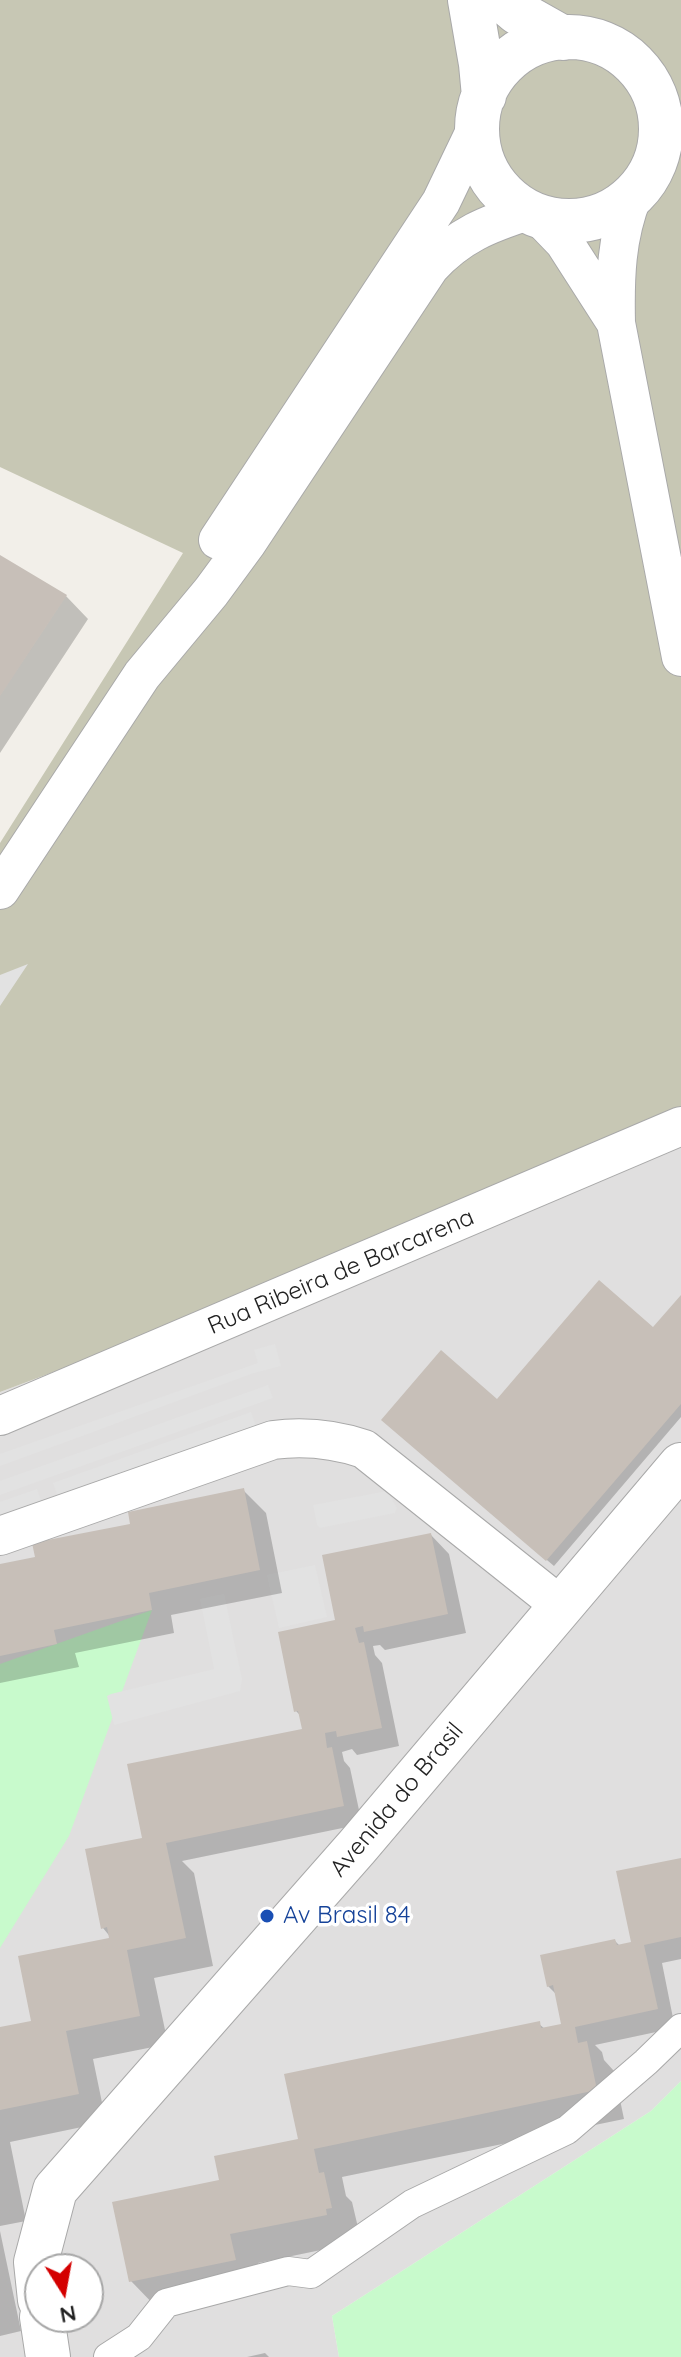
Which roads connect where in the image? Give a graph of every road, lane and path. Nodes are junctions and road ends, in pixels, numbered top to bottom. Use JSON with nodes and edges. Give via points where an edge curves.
{"nodes":[{"id":1,"x":470,"y":0,"type":"edge"},
{"id":2,"x":503,"y":0,"type":"edge"},
{"id":3,"x":563,"y":38,"type":"junction"},
{"id":4,"x":480,"y":111,"type":"junction"},
{"id":5,"x":670,"y":121,"type":"edge"},
{"id":6,"x":652,"y":186,"type":"edge"},
{"id":7,"x":534,"y":214,"type":"junction"},
{"id":8,"x":616,"y":323,"type":"junction"},
{"id":9,"x":681,"y":657,"type":"edge"},
{"id":10,"x":142,"y":675,"type":"junction"},
{"id":11,"x":0,"y":890,"type":"edge"},
{"id":12,"x":681,"y":1126,"type":"edge"},
{"id":13,"x":0,"y":1416,"type":"edge"},
{"id":14,"x":681,"y":1465,"type":"edge"},
{"id":15,"x":0,"y":1536,"type":"edge"},
{"id":16,"x":561,"y":1606,"type":"junction"},
{"id":17,"x":681,"y":2028,"type":"edge"},
{"id":18,"x":38,"y":2253,"type":"edge"},
{"id":19,"x":44,"y":2333,"type":"edge"},
{"id":20,"x":48,"y":2357,"type":"edge"},
{"id":21,"x":108,"y":2357,"type":"edge"}],
"edges":[{"from":1,"to":4,"type":"street","via":[[481,64]]},
{"from":2,"to":3,"type":"street"},
{"from":3,"to":4,"type":"street","via":[[515,56],[493,78]]},
{"from":3,"to":5,"type":"street","via":[[606,45],[625,56],[641,71]]},
{"from":4,"to":7,"type":"street","via":[[480,153],[490,176],[506,197]]},
{"from":4,"to":10,"type":"street","via":[[441,202],[186,590]]},
{"from":5,"to":6,"type":"street","via":[[662,130]]},
{"from":6,"to":7,"type":"street","via":[[589,219],[564,221]]},
{"from":6,"to":8,"type":"street","via":[[619,236]]},
{"from":7,"to":8,"type":"street","via":[[564,242]]},
{"from":7,"to":10,"type":"street","via":[[495,222],[468,235],[430,267],[247,543]]},
{"from":8,"to":9,"type":"street"},
{"from":10,"to":11,"type":"street"},
{"from":12,"to":13,"type":"street","name":"Rua Ribeira de Barcarena"},
{"from":14,"to":16,"type":"street","name":"Avenida do Brasil"},
{"from":15,"to":16,"type":"street","via":[[273,1440],[343,1442],[364,1449]]},
{"from":16,"to":18,"type":"street","name":"Avenida do Brasil","via":[[55,2190]]},
{"from":17,"to":21,"type":"street","via":[[567,2130],[412,2204],[311,2274],[288,2271],[166,2303],[139,2337]]},
{"from":19,"to":20,"type":"street"}]}
